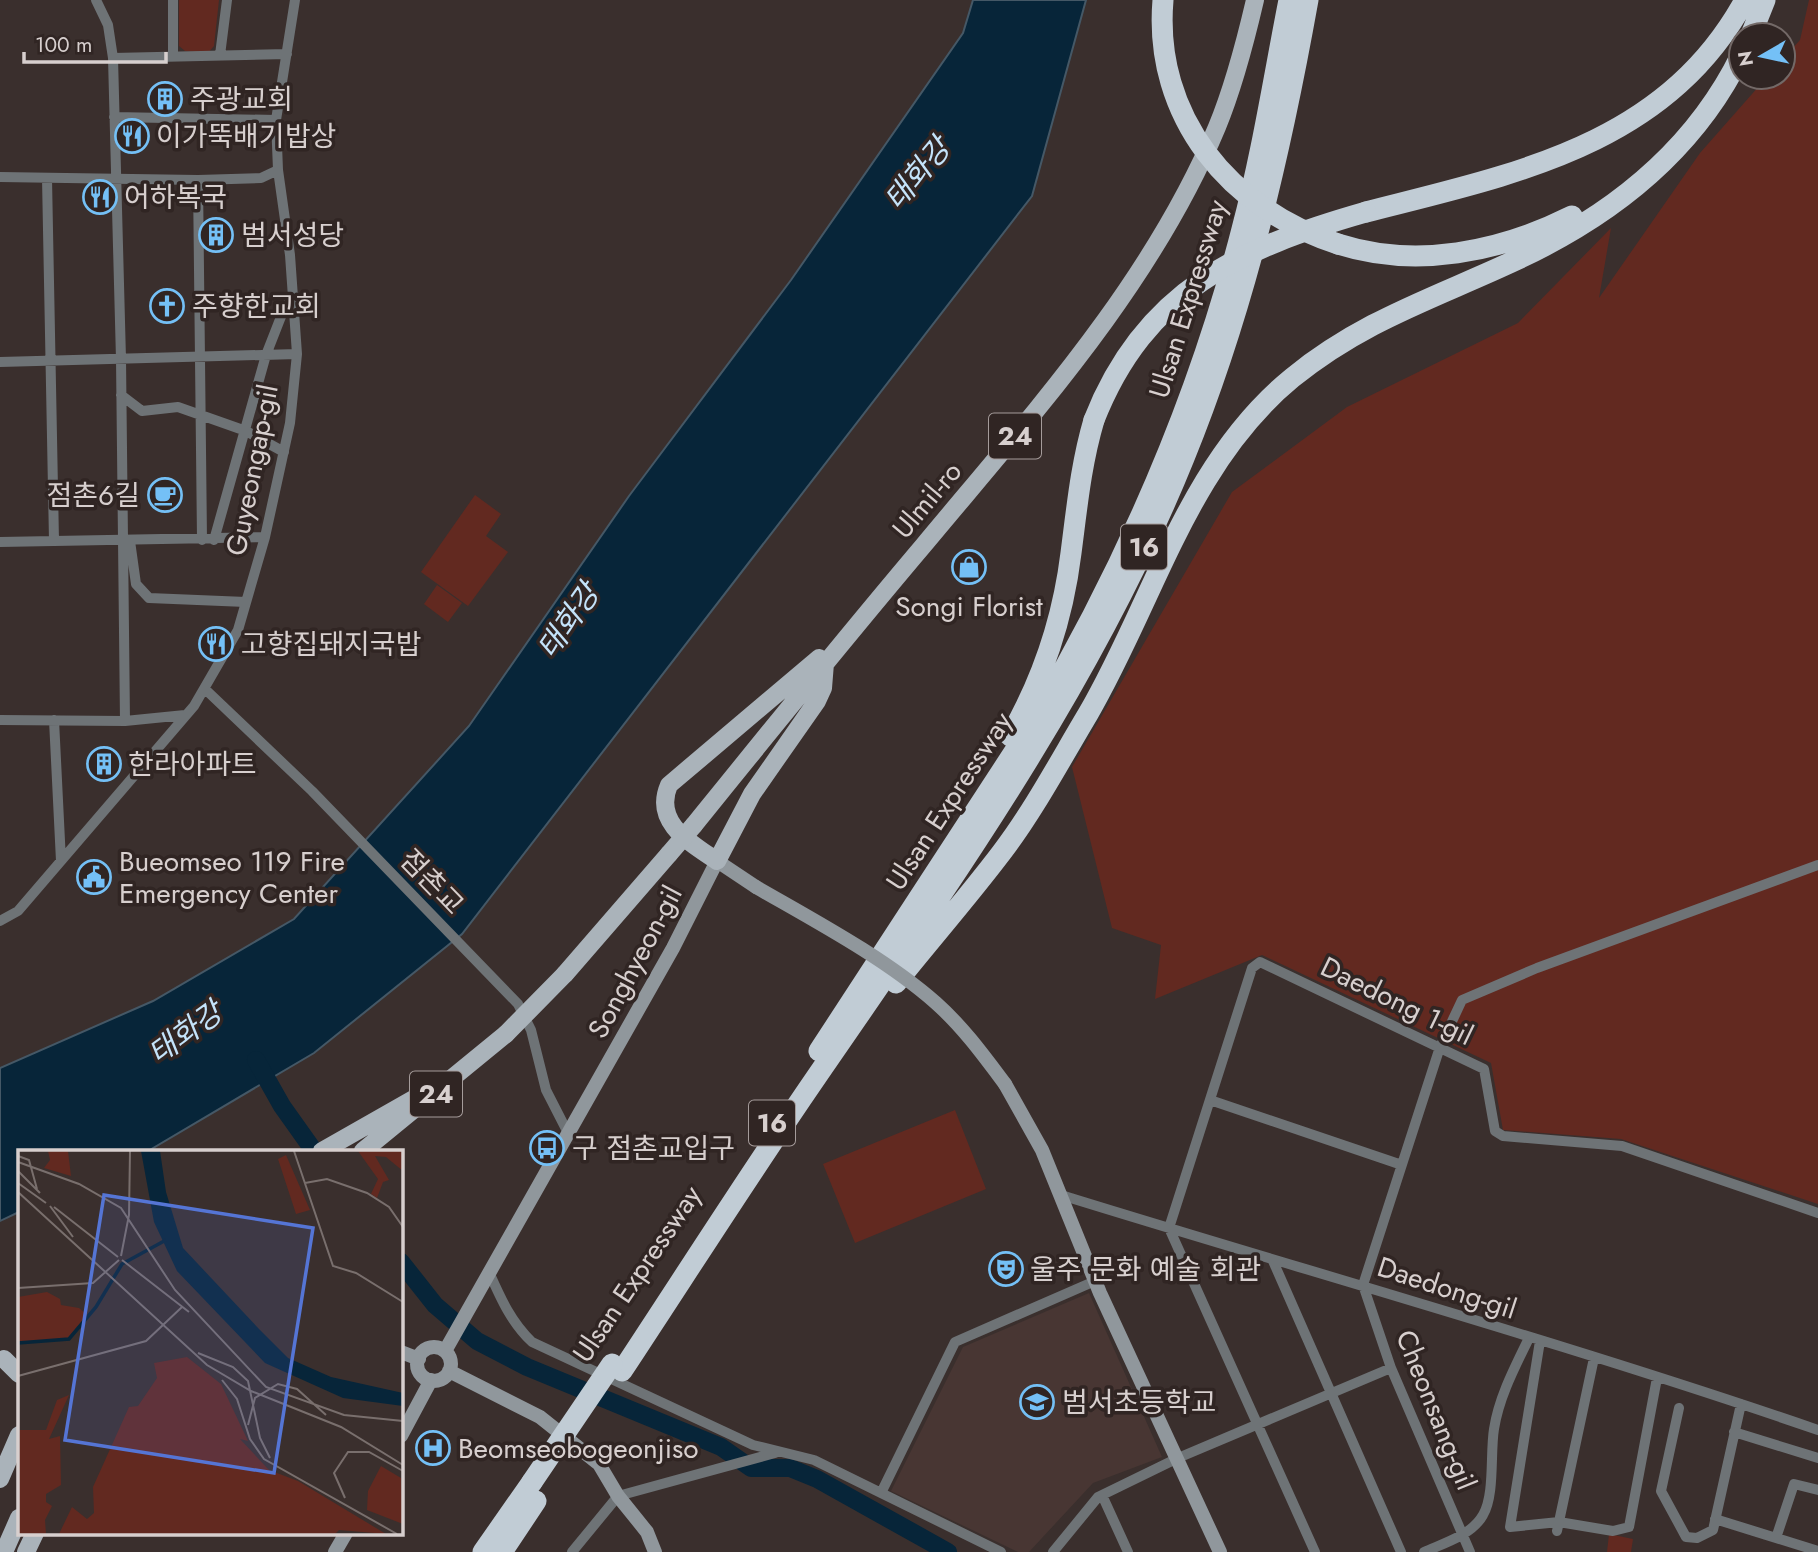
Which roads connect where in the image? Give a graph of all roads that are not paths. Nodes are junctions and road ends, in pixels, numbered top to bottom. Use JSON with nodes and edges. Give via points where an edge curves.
{"nodes":[{"id":1,"x":96,"y":0,"type":"edge"},
{"id":2,"x":173,"y":0,"type":"edge"},
{"id":3,"x":227,"y":0,"type":"edge"},
{"id":4,"x":295,"y":0,"type":"edge"},
{"id":5,"x":1163,"y":0,"type":"edge"},
{"id":6,"x":1255,"y":0,"type":"edge"},
{"id":7,"x":1289,"y":0,"type":"edge"},
{"id":8,"x":1308,"y":0,"type":"edge"},
{"id":9,"x":1745,"y":0,"type":"edge"},
{"id":10,"x":1765,"y":0,"type":"edge"},
{"id":11,"x":1757,"y":21,"type":"edge"},
{"id":12,"x":287,"y":54,"type":"junction"},
{"id":13,"x":220,"y":55,"type":"junction"},
{"id":14,"x":173,"y":56,"type":"junction"},
{"id":15,"x":113,"y":58,"type":"junction"},
{"id":16,"x":1727,"y":73,"type":"edge"},
{"id":17,"x":1727,"y":83,"type":"edge"},
{"id":18,"x":114,"y":117,"type":"junction"},
{"id":19,"x":276,"y":120,"type":"junction"},
{"id":20,"x":278,"y":170,"type":"junction"},
{"id":21,"x":0,"y":177,"type":"edge"},
{"id":22,"x":47,"y":178,"type":"junction"},
{"id":23,"x":117,"y":178,"type":"junction"},
{"id":24,"x":198,"y":180,"type":"junction"},
{"id":25,"x":294,"y":295,"type":"junction"},
{"id":26,"x":297,"y":354,"type":"junction"},
{"id":27,"x":266,"y":355,"type":"junction"},
{"id":28,"x":200,"y":357,"type":"junction"},
{"id":29,"x":121,"y":359,"type":"junction"},
{"id":30,"x":50,"y":361,"type":"junction"},
{"id":31,"x":0,"y":362,"type":"edge"},
{"id":32,"x":121,"y":395,"type":"junction"},
{"id":33,"x":201,"y":417,"type":"junction"},
{"id":34,"x":246,"y":431,"type":"junction"},
{"id":35,"x":284,"y":452,"type":"junction"},
{"id":36,"x":265,"y":537,"type":"junction"},
{"id":37,"x":208,"y":540,"type":"junction"},
{"id":38,"x":54,"y":541,"type":"junction"},
{"id":39,"x":126,"y":541,"type":"junction"},
{"id":40,"x":0,"y":542,"type":"edge"},
{"id":41,"x":246,"y":602,"type":"junction"},
{"id":42,"x":851,"y":631,"type":"junction"},
{"id":43,"x":825,"y":663,"type":"junction"},
{"id":44,"x":206,"y":690,"type":"junction"},
{"id":45,"x":185,"y":715,"type":"junction"},
{"id":46,"x":0,"y":720,"type":"edge"},
{"id":47,"x":54,"y":720,"type":"junction"},
{"id":48,"x":125,"y":721,"type":"junction"},
{"id":49,"x":61,"y":861,"type":"junction"},
{"id":50,"x":717,"y":861,"type":"junction"},
{"id":51,"x":1818,"y":865,"type":"edge"},
{"id":52,"x":931,"y":881,"type":"junction"},
{"id":53,"x":0,"y":920,"type":"edge"},
{"id":54,"x":847,"y":1035,"type":"junction"},
{"id":55,"x":1440,"y":1047,"type":"junction"},
{"id":56,"x":464,"y":1071,"type":"junction"},
{"id":57,"x":1210,"y":1100,"type":"junction"},
{"id":58,"x":567,"y":1131,"type":"junction"},
{"id":59,"x":324,"y":1150,"type":"edge"},
{"id":60,"x":364,"y":1150,"type":"edge"},
{"id":61,"x":385,"y":1150,"type":"edge"},
{"id":62,"x":1399,"y":1164,"type":"junction"},
{"id":63,"x":1060,"y":1195,"type":"junction"},
{"id":64,"x":1818,"y":1213,"type":"edge"},
{"id":65,"x":1169,"y":1228,"type":"junction"},
{"id":66,"x":1273,"y":1261,"type":"junction"},
{"id":67,"x":489,"y":1272,"type":"junction"},
{"id":68,"x":1095,"y":1281,"type":"junction"},
{"id":69,"x":1363,"y":1284,"type":"junction"},
{"id":70,"x":1535,"y":1340,"type":"junction"},
{"id":71,"x":448,"y":1345,"type":"junction"},
{"id":72,"x":402,"y":1352,"type":"edge"},
{"id":73,"x":8,"y":1358,"type":"edge"},
{"id":74,"x":1594,"y":1358,"type":"junction"},
{"id":75,"x":419,"y":1359,"type":"junction"},
{"id":76,"x":617,"y":1367,"type":"junction"},
{"id":77,"x":1391,"y":1368,"type":"junction"},
{"id":78,"x":449,"y":1371,"type":"junction"},
{"id":79,"x":18,"y":1373,"type":"edge"},
{"id":80,"x":1657,"y":1378,"type":"junction"},
{"id":81,"x":431,"y":1380,"type":"junction"},
{"id":82,"x":1332,"y":1392,"type":"junction"},
{"id":83,"x":1741,"y":1404,"type":"junction"},
{"id":84,"x":1679,"y":1408,"type":"dead end"},
{"id":85,"x":1258,"y":1426,"type":"junction"},
{"id":86,"x":1818,"y":1430,"type":"edge"},
{"id":87,"x":1734,"y":1432,"type":"junction"},
{"id":88,"x":402,"y":1434,"type":"edge"},
{"id":89,"x":18,"y":1437,"type":"edge"},
{"id":90,"x":783,"y":1451,"type":"junction"},
{"id":91,"x":1178,"y":1458,"type":"junction"},
{"id":92,"x":1818,"y":1458,"type":"edge"},
{"id":93,"x":0,"y":1479,"type":"edge"},
{"id":94,"x":538,"y":1486,"type":"junction"},
{"id":95,"x":1818,"y":1490,"type":"edge"},
{"id":96,"x":881,"y":1493,"type":"junction"},
{"id":97,"x":1102,"y":1495,"type":"junction"},
{"id":98,"x":618,"y":1496,"type":"junction"},
{"id":99,"x":18,"y":1520,"type":"edge"},
{"id":100,"x":1715,"y":1520,"type":"junction"},
{"id":101,"x":1558,"y":1526,"type":"junction"},
{"id":102,"x":35,"y":1534,"type":"edge"},
{"id":103,"x":345,"y":1534,"type":"edge"},
{"id":104,"x":1462,"y":1535,"type":"junction"},
{"id":105,"x":1776,"y":1538,"type":"junction"},
{"id":106,"x":1818,"y":1551,"type":"edge"},
{"id":107,"x":4,"y":1552,"type":"edge"},
{"id":108,"x":26,"y":1552,"type":"edge"},
{"id":109,"x":335,"y":1552,"type":"edge"},
{"id":110,"x":483,"y":1552,"type":"edge"},
{"id":111,"x":502,"y":1552,"type":"edge"},
{"id":112,"x":572,"y":1552,"type":"edge"},
{"id":113,"x":655,"y":1552,"type":"edge"},
{"id":114,"x":1001,"y":1552,"type":"edge"},
{"id":115,"x":1053,"y":1552,"type":"edge"},
{"id":116,"x":1128,"y":1552,"type":"edge"},
{"id":117,"x":1220,"y":1552,"type":"edge"},
{"id":118,"x":1315,"y":1552,"type":"edge"},
{"id":119,"x":1401,"y":1552,"type":"edge"},
{"id":120,"x":1424,"y":1552,"type":"edge"},
{"id":121,"x":1470,"y":1552,"type":"edge"}],
"edges":[{"from":1,"to":15,"type":"street","via":[[108,25]]},
{"from":2,"to":14,"type":"street"},
{"from":3,"to":13,"type":"street"},
{"from":4,"to":12,"type":"street","name":"Guyeongap-gil"},
{"from":5,"to":16,"type":"highway","bridge":true,"via":[[1162,33],[1169,77],[1177,102],[1204,150],[1232,183],[1269,214],[1373,254],[1420,257],[1486,248],[1586,209],[1671,144]]},
{"from":6,"to":42,"type":"main road","name":"Ulmil-ro","number":"24","via":[[1218,125],[1149,255],[1041,405]]},
{"from":7,"to":52,"type":"highway","name":"Ulsan Expressway","number":"16","via":[[1242,228],[1202,362],[1174,436],[1123,555],[1067,667]]},
{"from":8,"to":54,"type":"highway","name":"Ulsan Expressway","number":"16","via":[[1287,113],[1250,262],[1206,400],[1165,501],[1112,613],[1058,711]]},
{"from":9,"to":52,"type":"highway","bridge":true,"via":[[1725,34],[1693,72],[1662,100],[1611,133],[1537,165],[1264,245],[1197,281],[1144,331],[1113,376],[1094,420],[1081,468],[1065,588],[1046,662],[1019,719],[935,859]]},
{"from":10,"to":11,"type":"highway"},
{"from":12,"to":13,"type":"street"},
{"from":12,"to":19,"type":"street","name":"Guyeongap-gil"},
{"from":13,"to":14,"type":"street"},
{"from":14,"to":15,"type":"street"},
{"from":15,"to":18,"type":"street"},
{"from":17,"to":54,"type":"highway","via":[[1671,155],[1617,202],[1545,246],[1376,321],[1321,356],[1264,404],[1242,428],[1195,498],[1090,710],[1004,849],[873,1014]]},
{"from":18,"to":19,"type":"street"},
{"from":18,"to":23,"type":"street"},
{"from":19,"to":20,"type":"street","name":"Guyeongap-gil"},
{"from":20,"to":24,"type":"street","via":[[261,178]]},
{"from":20,"to":25,"type":"street","name":"Guyeongap-gil"},
{"from":21,"to":22,"type":"street"},
{"from":22,"to":23,"type":"street"},
{"from":22,"to":30,"type":"street"},
{"from":23,"to":24,"type":"street"},
{"from":23,"to":29,"type":"street"},
{"from":24,"to":28,"type":"street"},
{"from":25,"to":26,"type":"street","name":"Guyeongap-gil"},
{"from":25,"to":27,"type":"street"},
{"from":26,"to":27,"type":"street"},
{"from":26,"to":35,"type":"street","name":"Guyeongap-gil"},
{"from":27,"to":28,"type":"street"},
{"from":27,"to":34,"type":"street"},
{"from":28,"to":29,"type":"street"},
{"from":28,"to":33,"type":"street"},
{"from":29,"to":30,"type":"street"},
{"from":29,"to":32,"type":"street"},
{"from":30,"to":31,"type":"street"},
{"from":30,"to":38,"type":"street"},
{"from":32,"to":33,"type":"street","via":[[142,411],[178,407]]},
{"from":32,"to":39,"type":"street"},
{"from":33,"to":34,"type":"street"},
{"from":33,"to":37,"type":"street"},
{"from":34,"to":35,"type":"street"},
{"from":34,"to":37,"type":"street"},
{"from":35,"to":36,"type":"street","name":"Guyeongap-gil"},
{"from":36,"to":37,"type":"street"},
{"from":36,"to":41,"type":"street","name":"Guyeongap-gil"},
{"from":37,"to":39,"type":"street"},
{"from":38,"to":39,"type":"street"},
{"from":38,"to":40,"type":"street"},
{"from":39,"to":41,"type":"street","via":[[136,584],[149,598]]},
{"from":39,"to":48,"type":"street"},
{"from":41,"to":44,"type":"street","name":"Guyeongap-gil","via":[[238,630]]},
{"from":42,"to":43,"type":"main road","name":"Ulmil-ro","number":"24"},
{"from":42,"to":50,"type":"main road","via":[[669,785],[664,797],[667,818]]},
{"from":43,"to":50,"type":"main road","via":[[817,701],[752,794]]},
{"from":43,"to":56,"type":"main road","name":"Ulmil-ro","number":"24","bridge":true,"via":[[565,974]]},
{"from":44,"to":45,"type":"street","name":"Guyeongap-gil"},
{"from":44,"to":58,"type":"street","name":"점촌교","via":[[518,1004],[531,1030],[546,1090]]},
{"from":45,"to":48,"type":"street"},
{"from":45,"to":49,"type":"street","name":"Guyeongap-gil"},
{"from":46,"to":47,"type":"street"},
{"from":47,"to":48,"type":"street"},
{"from":47,"to":49,"type":"street"},
{"from":49,"to":53,"type":"street","name":"Guyeongap-gil","via":[[18,911]]},
{"from":50,"to":58,"type":"street","name":"Songhyeon-gil","via":[[673,948]]},
{"from":50,"to":63,"type":"street","bridge":true,"via":[[846,939],[935,1002],[1005,1084],[1032,1130]]},
{"from":51,"to":55,"type":"street","via":[[1462,1000]]},
{"from":52,"to":76,"type":"highway","name":"Ulsan Expressway","number":"16"},
{"from":54,"to":76,"type":"highway","name":"Ulsan Expressway","number":"16"},
{"from":55,"to":57,"type":"street","name":"Daedong 1-gil","via":[[1260,962],[1252,968]]},
{"from":55,"to":62,"type":"street"},
{"from":55,"to":64,"type":"street","name":"Daedong 1-gil","via":[[1484,1069],[1496,1131],[1503,1136],[1622,1146]]},
{"from":56,"to":59,"type":"main road"},
{"from":56,"to":60,"type":"main road","number":"24"},
{"from":56,"to":61,"type":"main road"},
{"from":57,"to":62,"type":"street"},
{"from":57,"to":65,"type":"street","name":"Daedong 1-gil"},
{"from":58,"to":67,"type":"street"},
{"from":62,"to":69,"type":"street"},
{"from":63,"to":65,"type":"street","name":"Daedong-gil"},
{"from":63,"to":68,"type":"street"},
{"from":65,"to":66,"type":"street","name":"Daedong-gil"},
{"from":65,"to":85,"type":"street"},
{"from":66,"to":69,"type":"street","name":"Daedong-gil"},
{"from":66,"to":82,"type":"street"},
{"from":67,"to":71,"type":"street"},
{"from":67,"to":90,"type":"street","via":[[506,1310],[532,1342],[753,1445]]},
{"from":68,"to":91,"type":"street"},
{"from":68,"to":96,"type":"street","via":[[955,1342]]},
{"from":69,"to":70,"type":"street","name":"Daedong-gil"},
{"from":69,"to":77,"type":"street","name":"Cheonsang-gil"},
{"from":70,"to":74,"type":"street","name":"Daedong-gil"},
{"from":70,"to":101,"type":"street","via":[[1510,1527]]},
{"from":70,"to":104,"type":"street","via":[[1506,1386],[1494,1427],[1483,1516]]},
{"from":71,"to":75,"type":"street","via":[[430,1348]]},
{"from":71,"to":78,"type":"street"},
{"from":72,"to":75,"type":"street"},
{"from":73,"to":79,"type":"main road"},
{"from":74,"to":80,"type":"street","name":"Daedong-gil"},
{"from":74,"to":101,"type":"street"},
{"from":75,"to":81,"type":"street","via":[[422,1374]]},
{"from":76,"to":94,"type":"highway","name":"Ulsan Expressway","number":"16","bridge":true},
{"from":77,"to":82,"type":"street"},
{"from":77,"to":104,"type":"street","name":"Cheonsang-gil"},
{"from":78,"to":81,"type":"street","via":[[442,1379]]},
{"from":78,"to":98,"type":"street","via":[[540,1417],[599,1464]]},
{"from":80,"to":83,"type":"street","name":"Daedong-gil"},
{"from":80,"to":101,"type":"street","via":[[1629,1527],[1613,1531]]},
{"from":81,"to":88,"type":"street"},
{"from":82,"to":85,"type":"street"},
{"from":82,"to":119,"type":"street"},
{"from":83,"to":86,"type":"street","name":"Daedong-gil"},
{"from":83,"to":87,"type":"street"},
{"from":84,"to":100,"type":"street","via":[[1661,1491],[1686,1537],[1697,1538],[1713,1530]]},
{"from":85,"to":91,"type":"street"},
{"from":85,"to":118,"type":"street"},
{"from":87,"to":92,"type":"street"},
{"from":87,"to":100,"type":"street"},
{"from":89,"to":93,"type":"main road"},
{"from":90,"to":96,"type":"street","via":[[814,1460]]},
{"from":90,"to":98,"type":"street"},
{"from":91,"to":97,"type":"street"},
{"from":91,"to":117,"type":"street"},
{"from":94,"to":110,"type":"highway","name":"Ulsan Expressway","number":"16"},
{"from":94,"to":111,"type":"highway","name":"Ulsan Expressway","number":"16"},
{"from":95,"to":105,"type":"street","via":[[1794,1484]]},
{"from":96,"to":114,"type":"street"},
{"from":97,"to":115,"type":"street"},
{"from":97,"to":116,"type":"street"},
{"from":98,"to":112,"type":"street"},
{"from":98,"to":113,"type":"street","via":[[647,1532]]},
{"from":99,"to":107,"type":"main road"},
{"from":100,"to":105,"type":"street"},
{"from":102,"to":108,"type":"main road"},
{"from":103,"to":109,"type":"street"},
{"from":104,"to":120,"type":"street"},
{"from":104,"to":121,"type":"street","name":"Cheonsang-gil"},
{"from":105,"to":106,"type":"street"}]}
